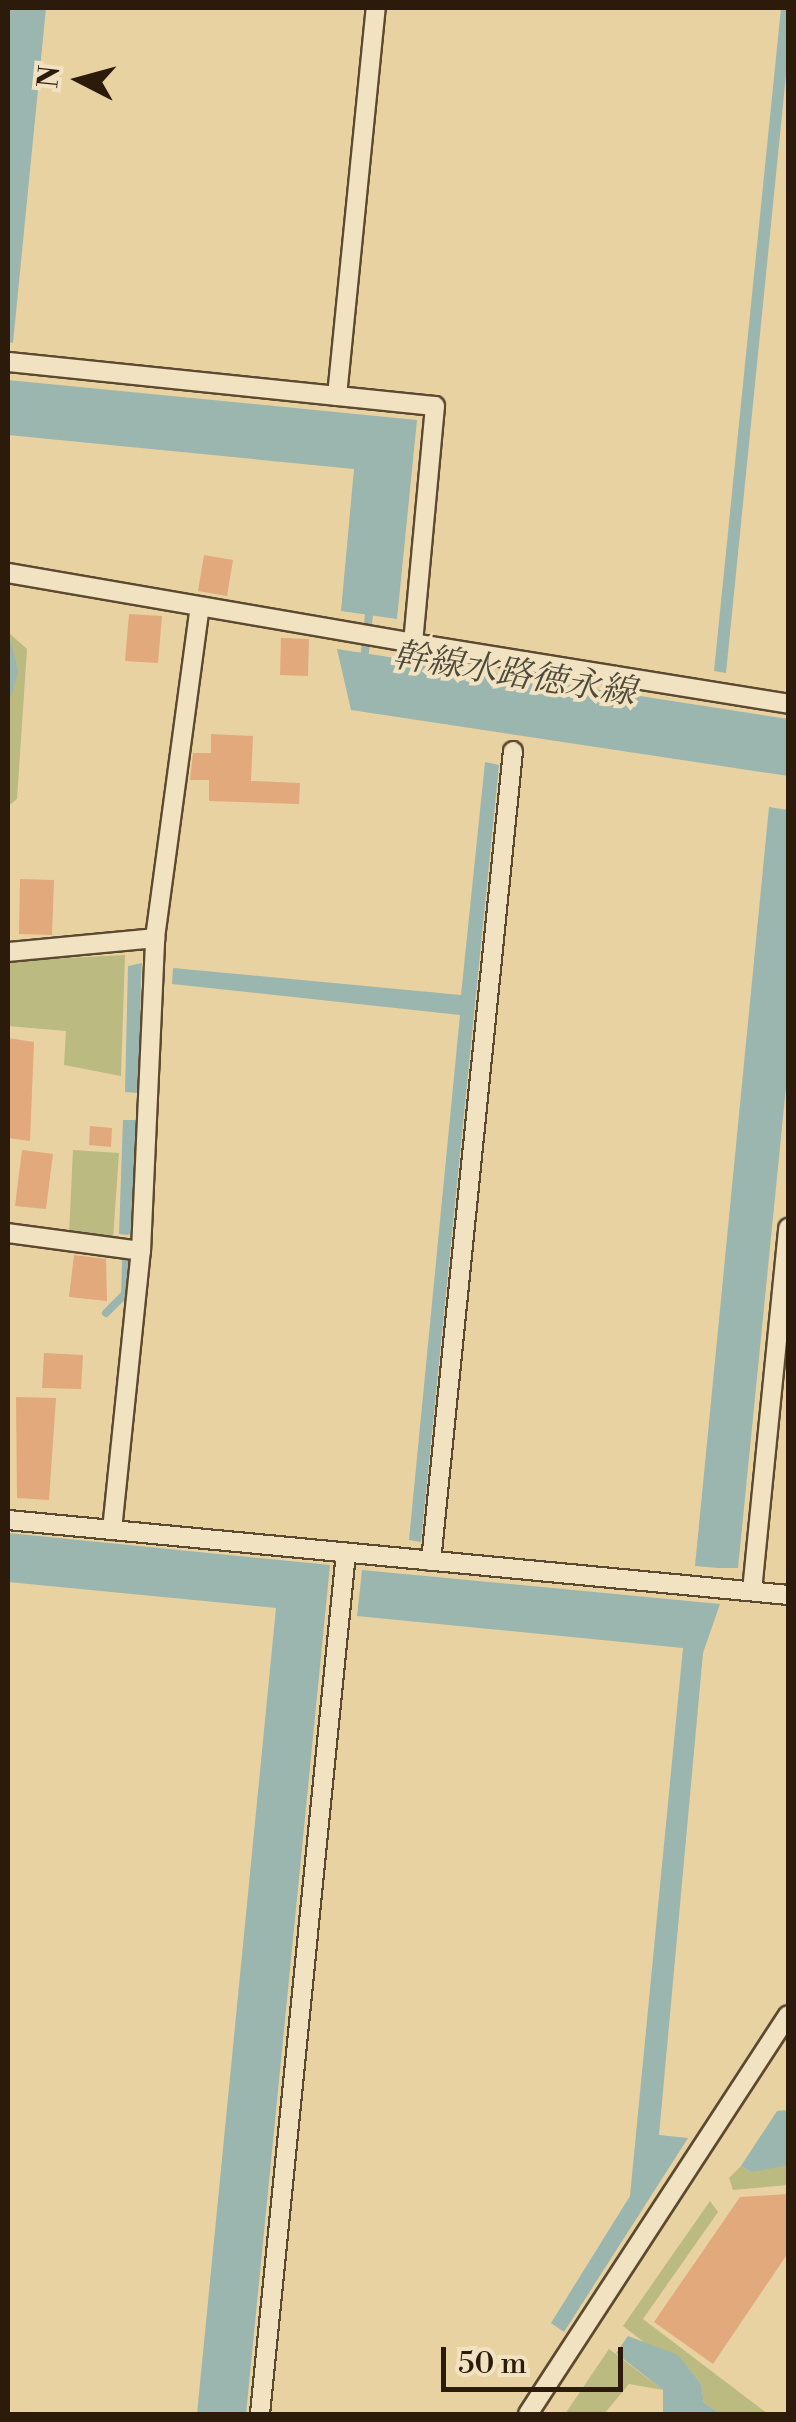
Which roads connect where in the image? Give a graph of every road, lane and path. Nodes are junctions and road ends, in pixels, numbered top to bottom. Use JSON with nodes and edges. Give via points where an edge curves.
{"nodes":[{"id":1,"x":376,"y":8,"type":"edge"},
{"id":2,"x":8,"y":362,"type":"edge"},
{"id":3,"x":337,"y":396,"type":"junction"},
{"id":4,"x":8,"y":573,"type":"edge"},
{"id":5,"x":200,"y":607,"type":"junction"},
{"id":6,"x":413,"y":643,"type":"junction"},
{"id":7,"x":788,"y":704,"type":"edge"},
{"id":8,"x":513,"y":751,"type":"dead end"},
{"id":9,"x":155,"y":938,"type":"junction"},
{"id":10,"x":8,"y":952,"type":"edge"},
{"id":11,"x":788,"y":1228,"type":"edge"},
{"id":12,"x":8,"y":1233,"type":"edge"},
{"id":13,"x":141,"y":1250,"type":"junction"},
{"id":14,"x":8,"y":1520,"type":"edge"},
{"id":15,"x":112,"y":1530,"type":"junction"},
{"id":16,"x":346,"y":1553,"type":"junction"},
{"id":17,"x":431,"y":1561,"type":"junction"},
{"id":18,"x":752,"y":1592,"type":"junction"},
{"id":19,"x":788,"y":1596,"type":"edge"},
{"id":20,"x":788,"y":2015,"type":"edge"},
{"id":21,"x":260,"y":2414,"type":"edge"},
{"id":22,"x":528,"y":2414,"type":"edge"}],
"edges":[{"from":1,"to":3,"type":"street"},
{"from":2,"to":3,"type":"street"},
{"from":3,"to":6,"type":"street","via":[[435,406]]},
{"from":4,"to":5,"type":"street"},
{"from":5,"to":6,"type":"street"},
{"from":5,"to":9,"type":"street"},
{"from":6,"to":7,"type":"street"},
{"from":8,"to":17,"type":"street"},
{"from":9,"to":10,"type":"street"},
{"from":9,"to":13,"type":"street"},
{"from":11,"to":18,"type":"street"},
{"from":12,"to":13,"type":"street"},
{"from":13,"to":15,"type":"street"},
{"from":14,"to":15,"type":"street"},
{"from":15,"to":16,"type":"street"},
{"from":16,"to":17,"type":"street"},
{"from":16,"to":21,"type":"street"},
{"from":17,"to":18,"type":"street"},
{"from":18,"to":19,"type":"street"},
{"from":20,"to":22,"type":"street"}]}
